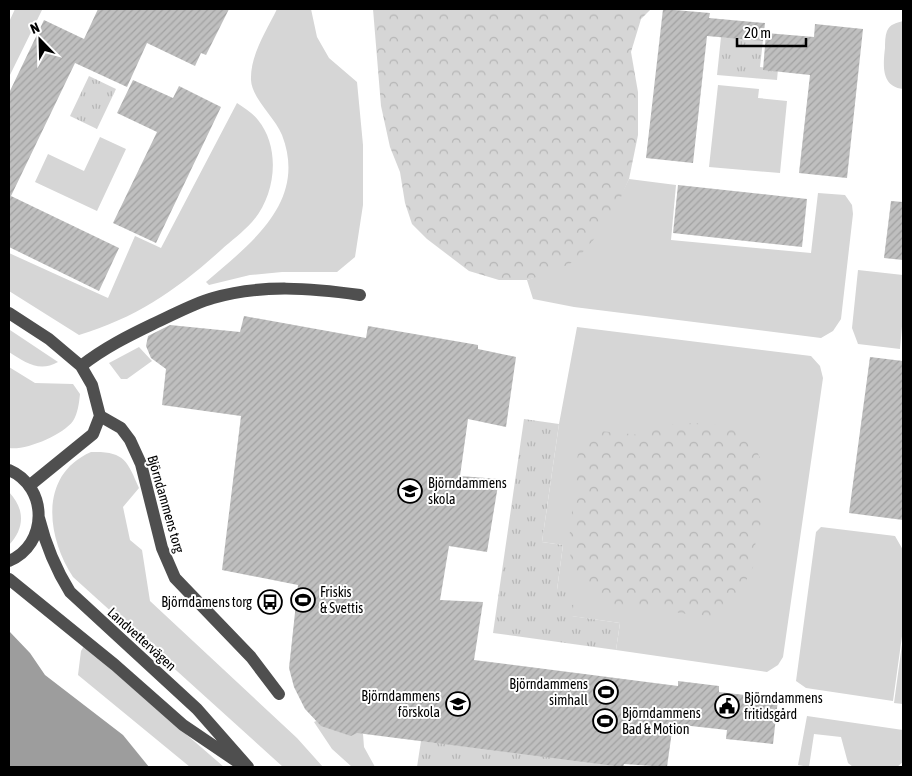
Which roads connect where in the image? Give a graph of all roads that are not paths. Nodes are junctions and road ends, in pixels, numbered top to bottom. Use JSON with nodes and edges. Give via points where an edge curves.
{"nodes":[{"id":1,"x":360,"y":295,"type":"dead end"},
{"id":2,"x":9,"y":313,"type":"edge"},
{"id":3,"x":81,"y":366,"type":"junction"},
{"id":4,"x":100,"y":416,"type":"junction"},
{"id":5,"x":9,"y":470,"type":"edge"},
{"id":6,"x":29,"y":486,"type":"junction"},
{"id":7,"x":39,"y":518,"type":"junction"},
{"id":8,"x":9,"y":561,"type":"edge"},
{"id":9,"x":9,"y":579,"type":"edge"},
{"id":10,"x":279,"y":694,"type":"dead end"},
{"id":11,"x":244,"y":767,"type":"edge"},
{"id":12,"x":248,"y":767,"type":"edge"}],
"edges":[{"from":1,"to":3,"type":"street","via":[[286,288],[237,292],[211,298],[117,341]]},
{"from":2,"to":3,"type":"street"},
{"from":3,"to":4,"type":"street","via":[[92,385]]},
{"from":4,"to":6,"type":"street","via":[[93,434]]},
{"from":4,"to":10,"type":"street","name":"Björndammens torg","via":[[121,428],[130,440],[141,464],[162,548],[175,578],[251,657]]},
{"from":5,"to":6,"type":"street"},
{"from":6,"to":7,"type":"street","name":"Landvettervägen","via":[[37,502]]},
{"from":7,"to":8,"type":"street","via":[[30,546]]},
{"from":7,"to":12,"type":"street","name":"Landvettervägen","via":[[49,552],[70,592],[198,709]]},
{"from":9,"to":11,"type":"street","via":[[183,725]]}]}
